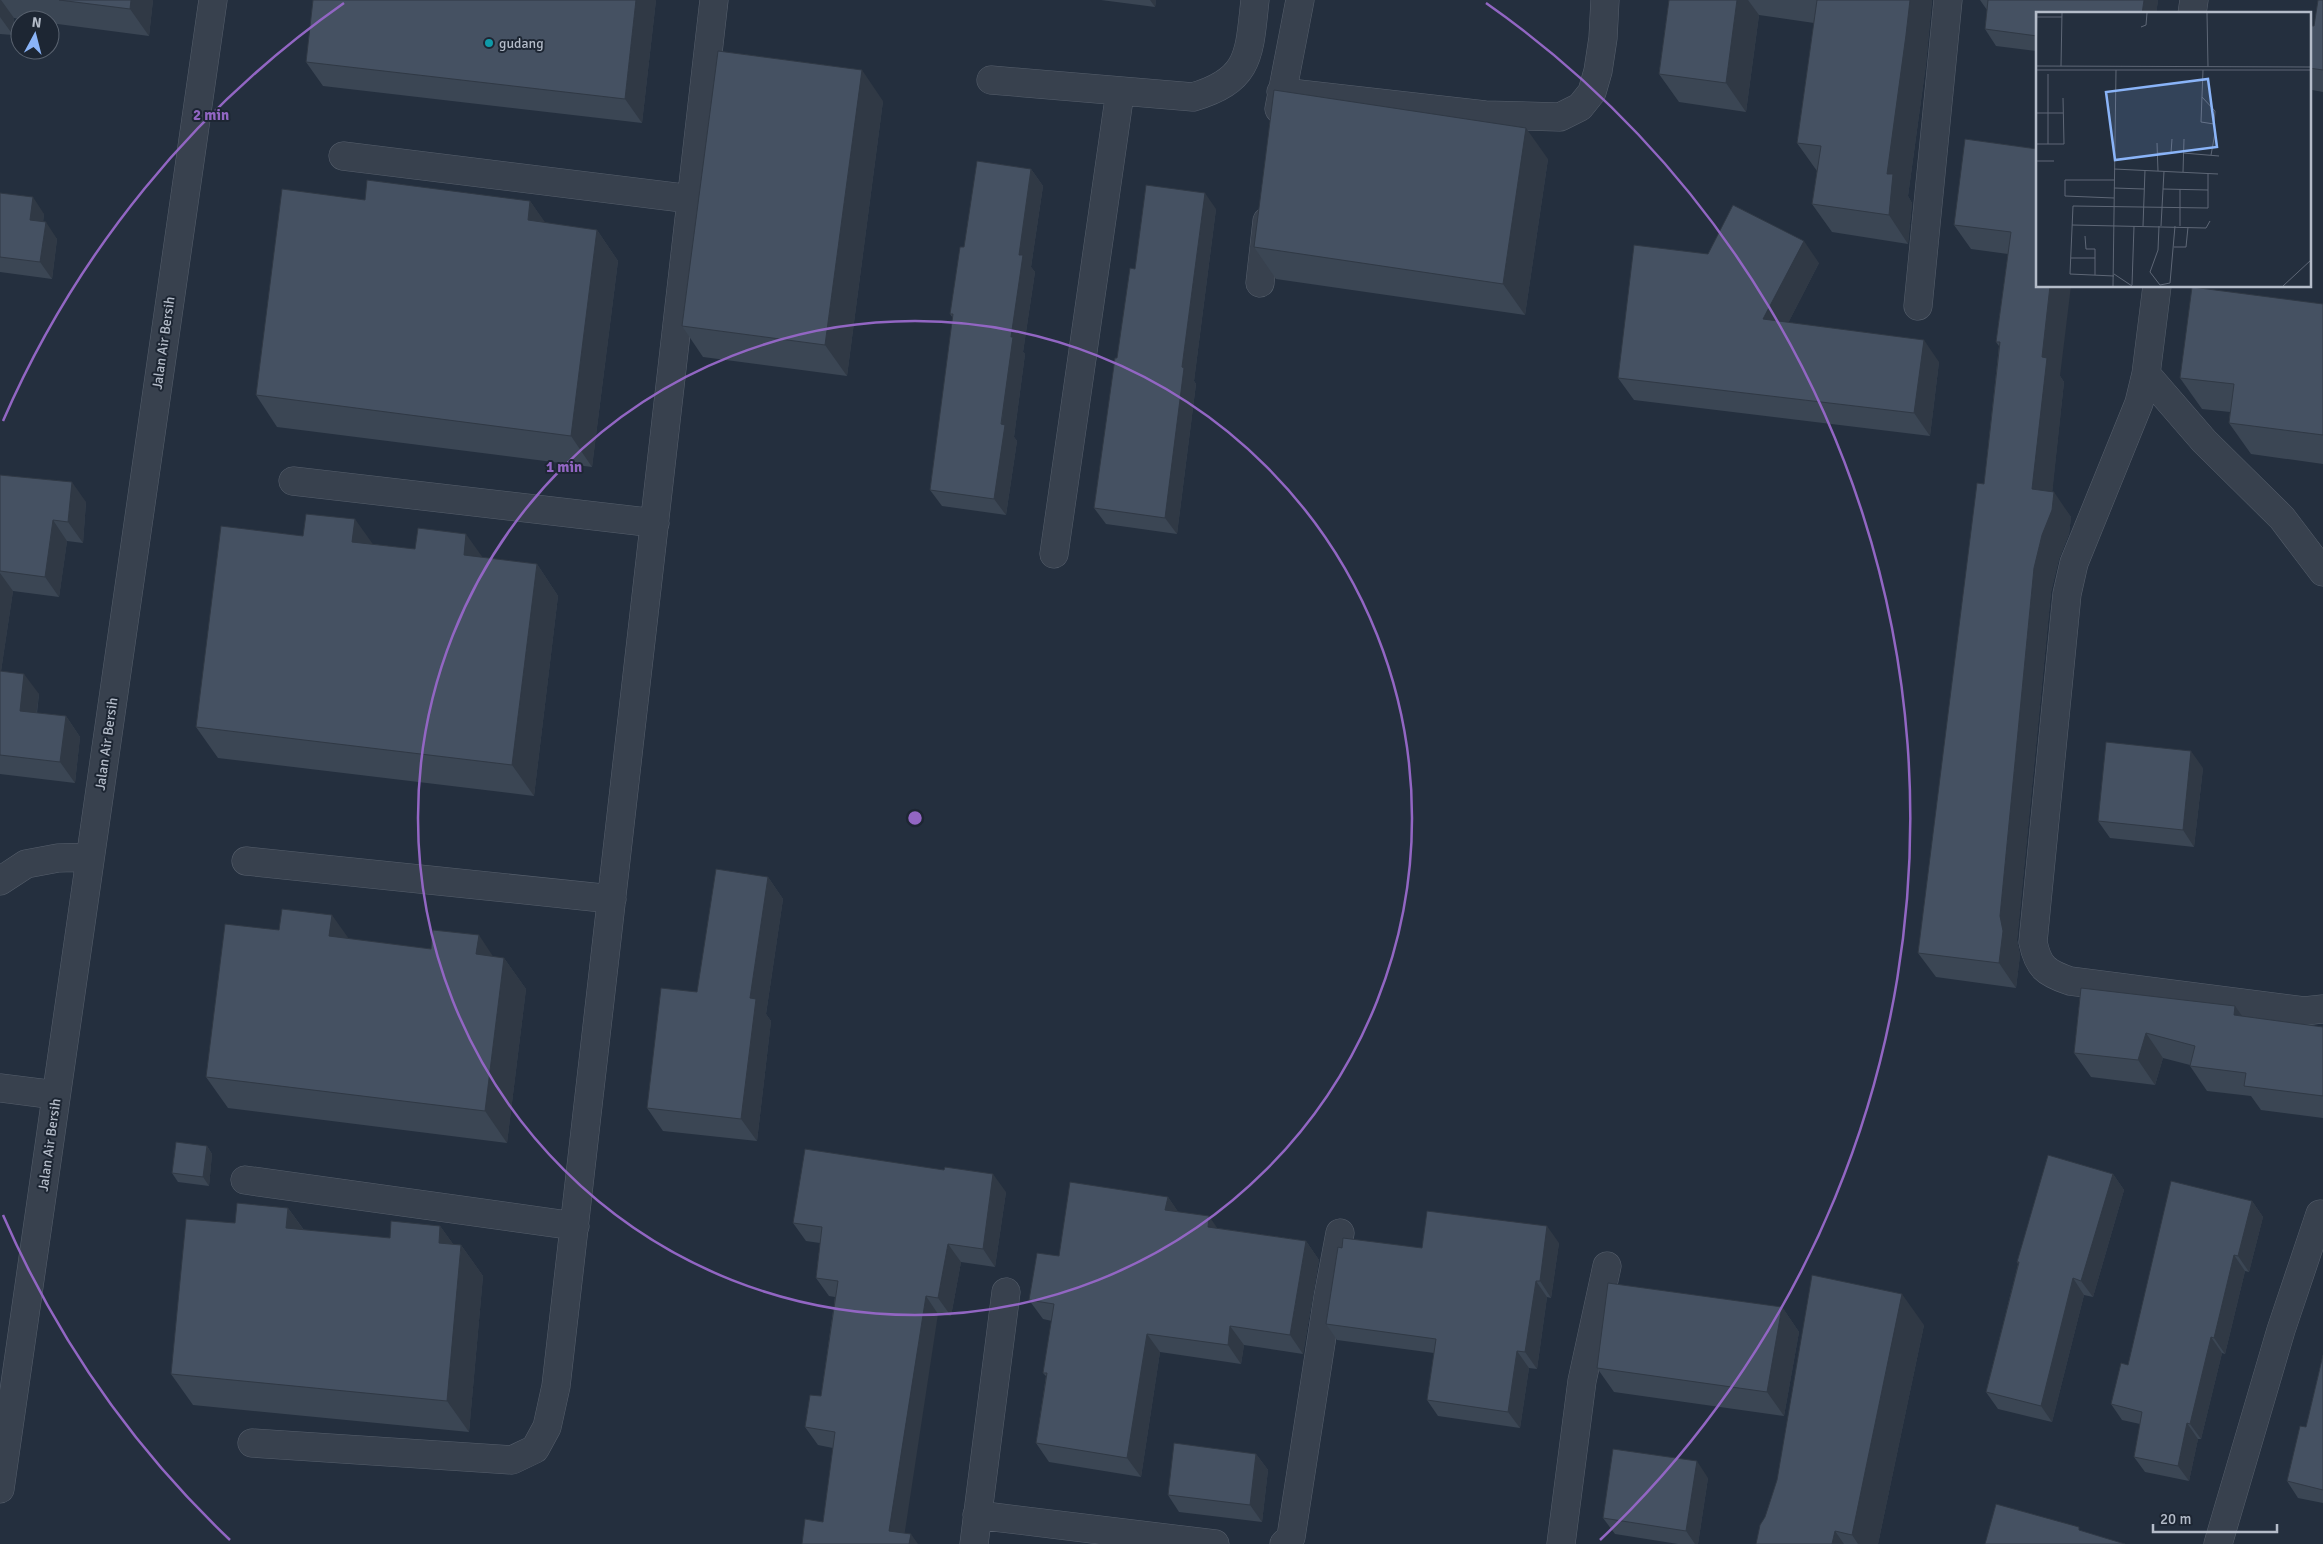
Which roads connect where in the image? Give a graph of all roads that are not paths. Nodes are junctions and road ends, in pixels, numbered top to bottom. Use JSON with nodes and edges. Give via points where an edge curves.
{"nodes":[{"id":1,"x":213,"y":0,"type":"edge"},
{"id":2,"x":714,"y":0,"type":"edge"},
{"id":3,"x":1255,"y":0,"type":"edge"},
{"id":4,"x":1300,"y":0,"type":"edge"},
{"id":5,"x":1605,"y":0,"type":"edge"},
{"id":6,"x":1948,"y":0,"type":"edge"},
{"id":7,"x":991,"y":80,"type":"dead end"},
{"id":8,"x":1120,"y":92,"type":"junction"},
{"id":9,"x":1281,"y":92,"type":"junction"},
{"id":10,"x":1277,"y":130,"type":"edge"},
{"id":11,"x":343,"y":156,"type":"dead end"},
{"id":12,"x":1269,"y":197,"type":"edge"},
{"id":13,"x":691,"y":199,"type":"junction"},
{"id":14,"x":1260,"y":283,"type":"edge"},
{"id":15,"x":2157,"y":288,"type":"edge"},
{"id":16,"x":1918,"y":306,"type":"dead end"},
{"id":17,"x":2146,"y":374,"type":"junction"},
{"id":18,"x":293,"y":481,"type":"dead end"},
{"id":19,"x":654,"y":523,"type":"junction"},
{"id":20,"x":1054,"y":554,"type":"dead end"},
{"id":21,"x":2323,"y":572,"type":"edge"},
{"id":22,"x":90,"y":857,"type":"junction"},
{"id":23,"x":246,"y":861,"type":"dead end"},
{"id":24,"x":0,"y":881,"type":"edge"},
{"id":25,"x":612,"y":899,"type":"junction"},
{"id":26,"x":2323,"y":1009,"type":"edge"},
{"id":27,"x":0,"y":1088,"type":"edge"},
{"id":28,"x":56,"y":1095,"type":"junction"},
{"id":29,"x":245,"y":1180,"type":"dead end"},
{"id":30,"x":2320,"y":1214,"type":"dead end"},
{"id":31,"x":574,"y":1226,"type":"junction"},
{"id":32,"x":1340,"y":1233,"type":"dead end"},
{"id":33,"x":1607,"y":1266,"type":"dead end"},
{"id":34,"x":1006,"y":1292,"type":"dead end"},
{"id":35,"x":252,"y":1443,"type":"dead end"},
{"id":36,"x":0,"y":1489,"type":"edge"},
{"id":37,"x":977,"y":1515,"type":"junction"},
{"id":38,"x":974,"y":1544,"type":"edge"},
{"id":39,"x":1215,"y":1544,"type":"edge"},
{"id":40,"x":1284,"y":1544,"type":"edge"},
{"id":41,"x":1561,"y":1544,"type":"edge"},
{"id":42,"x":2218,"y":1544,"type":"edge"}],
"edges":[{"from":1,"to":22,"type":"street","name":"Jalan Air Bersih"},
{"from":2,"to":13,"type":"street"},
{"from":3,"to":8,"type":"street","via":[[1250,47],[1241,68],[1216,90],[1193,97]]},
{"from":4,"to":9,"type":"street"},
{"from":5,"to":9,"type":"street","via":[[1603,38],[1592,92],[1580,107],[1560,117],[1485,115]]},
{"from":6,"to":16,"type":"street"},
{"from":7,"to":8,"type":"street"},
{"from":8,"to":20,"type":"street"},
{"from":9,"to":10,"type":"street"},
{"from":11,"to":13,"type":"street"},
{"from":12,"to":14,"type":"street"},
{"from":13,"to":19,"type":"street"},
{"from":15,"to":17,"type":"street"},
{"from":17,"to":21,"type":"street","via":[[2204,441],[2282,518]]},
{"from":17,"to":26,"type":"street","via":[[2139,403],[2074,563],[2067,594],[2033,942],[2036,958],[2050,974],[2070,980],[2304,1011]]},
{"from":18,"to":19,"type":"street"},
{"from":19,"to":25,"type":"street"},
{"from":22,"to":24,"type":"street","via":[[26,864]]},
{"from":22,"to":28,"type":"street","name":"Jalan Air Bersih"},
{"from":23,"to":25,"type":"street"},
{"from":25,"to":31,"type":"street"},
{"from":27,"to":28,"type":"street"},
{"from":28,"to":36,"type":"street","name":"Jalan Air Bersih"},
{"from":29,"to":31,"type":"street"},
{"from":30,"to":42,"type":"street","via":[[2281,1330]]},
{"from":31,"to":35,"type":"street","via":[[556,1386],[547,1427],[535,1449],[512,1460]]},
{"from":32,"to":40,"type":"street","via":[[1291,1537]]},
{"from":33,"to":41,"type":"street","via":[[1582,1381]]},
{"from":34,"to":37,"type":"street"},
{"from":37,"to":38,"type":"street"},
{"from":37,"to":39,"type":"street"}]}
